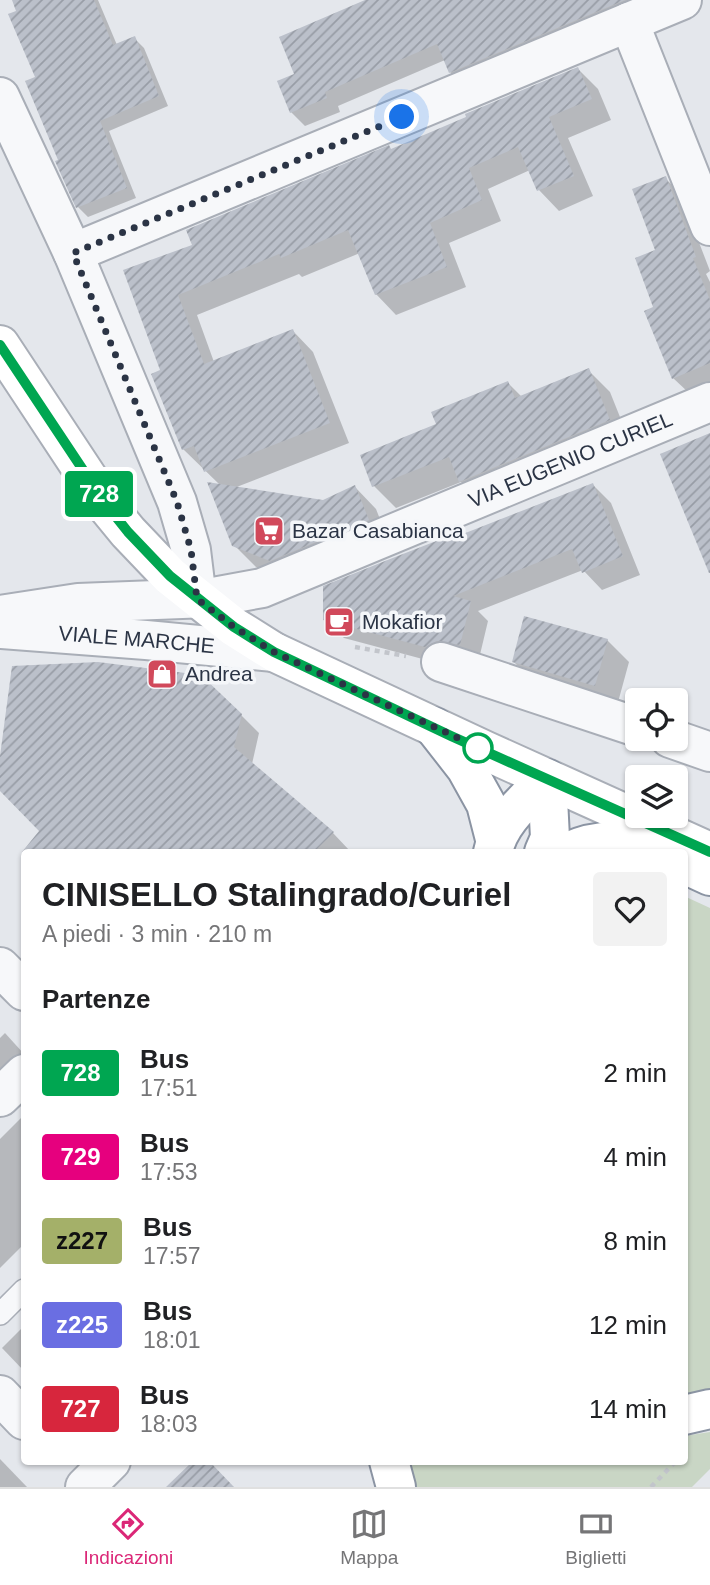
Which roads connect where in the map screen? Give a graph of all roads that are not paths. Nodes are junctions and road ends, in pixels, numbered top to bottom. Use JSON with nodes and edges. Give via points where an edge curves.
{"nodes":[{"id":1,"x":682,"y":0,"type":"edge"},
{"id":2,"x":629,"y":22,"type":"junction"},
{"id":3,"x":0,"y":97,"type":"edge"},
{"id":4,"x":710,"y":226,"type":"edge"},
{"id":5,"x":73,"y":253,"type":"junction"},
{"id":6,"x":0,"y":345,"type":"edge"},
{"id":7,"x":710,"y":402,"type":"edge"},
{"id":8,"x":197,"y":599,"type":"junction"},
{"id":9,"x":0,"y":615,"type":"edge"},
{"id":10,"x":0,"y":629,"type":"edge"},
{"id":11,"x":274,"y":652,"type":"junction"},
{"id":12,"x":441,"y":662,"type":"road end"},
{"id":13,"x":625,"y":723,"type":"edge"},
{"id":14,"x":434,"y":727,"type":"junction"},
{"id":15,"x":688,"y":744,"type":"edge"},
{"id":16,"x":710,"y":752,"type":"edge"},
{"id":17,"x":547,"y":779,"type":"junction"},
{"id":18,"x":494,"y":846,"type":"edge"},
{"id":19,"x":545,"y":849,"type":"edge"},
{"id":20,"x":576,"y":849,"type":"edge"},
{"id":21,"x":653,"y":849,"type":"edge"},
{"id":22,"x":710,"y":852,"type":"edge"},
{"id":23,"x":688,"y":866,"type":"edge"},
{"id":24,"x":710,"y":876,"type":"edge"},
{"id":25,"x":0,"y":967,"type":"edge"},
{"id":26,"x":21,"y":988,"type":"edge"},
{"id":27,"x":21,"y":1076,"type":"edge"},
{"id":28,"x":0,"y":1097,"type":"edge"},
{"id":29,"x":21,"y":1293,"type":"edge"},
{"id":30,"x":0,"y":1314,"type":"edge"},
{"id":31,"x":0,"y":1395,"type":"edge"},
{"id":32,"x":710,"y":1409,"type":"edge"},
{"id":33,"x":688,"y":1414,"type":"edge"},
{"id":34,"x":21,"y":1417,"type":"edge"},
{"id":35,"x":390,"y":1465,"type":"edge"},
{"id":36,"x":396,"y":1487,"type":"edge"}],
"edges":[{"from":1,"to":2,"type":"street"},
{"from":2,"to":4,"type":"street"},
{"from":2,"to":5,"type":"street"},
{"from":3,"to":5,"type":"street"},
{"from":5,"to":8,"type":"street","via":[[177,502],[191,550]]},
{"from":6,"to":8,"type":"main road","via":[[116,517],[140,547]]},
{"from":7,"to":8,"type":"street","name":"VIA EUGENIO CURIEL","via":[[270,585]]},
{"from":8,"to":9,"type":"street","name":"VIALE MARCHE","via":[[78,603]]},
{"from":8,"to":11,"type":"main road"},
{"from":10,"to":11,"type":"street","name":"VIALE MARCHE"},
{"from":11,"to":14,"type":"main road"},
{"from":12,"to":13,"type":"street"},
{"from":14,"to":17,"type":"main road"},
{"from":14,"to":18,"type":"main road","via":[[486,803]]},
{"from":15,"to":16,"type":"street"},
{"from":17,"to":18,"type":"main road","via":[[511,815]]},
{"from":17,"to":19,"type":"main road","via":[[550,838]]},
{"from":17,"to":22,"type":"main road"},
{"from":20,"to":21,"type":"main road","via":[[603,841]]},
{"from":23,"to":24,"type":"main road"},
{"from":25,"to":26,"type":"street"},
{"from":27,"to":28,"type":"street"},
{"from":29,"to":30,"type":"lane"},
{"from":31,"to":34,"type":"street"},
{"from":32,"to":33,"type":"main road"},
{"from":35,"to":36,"type":"main road"}]}
